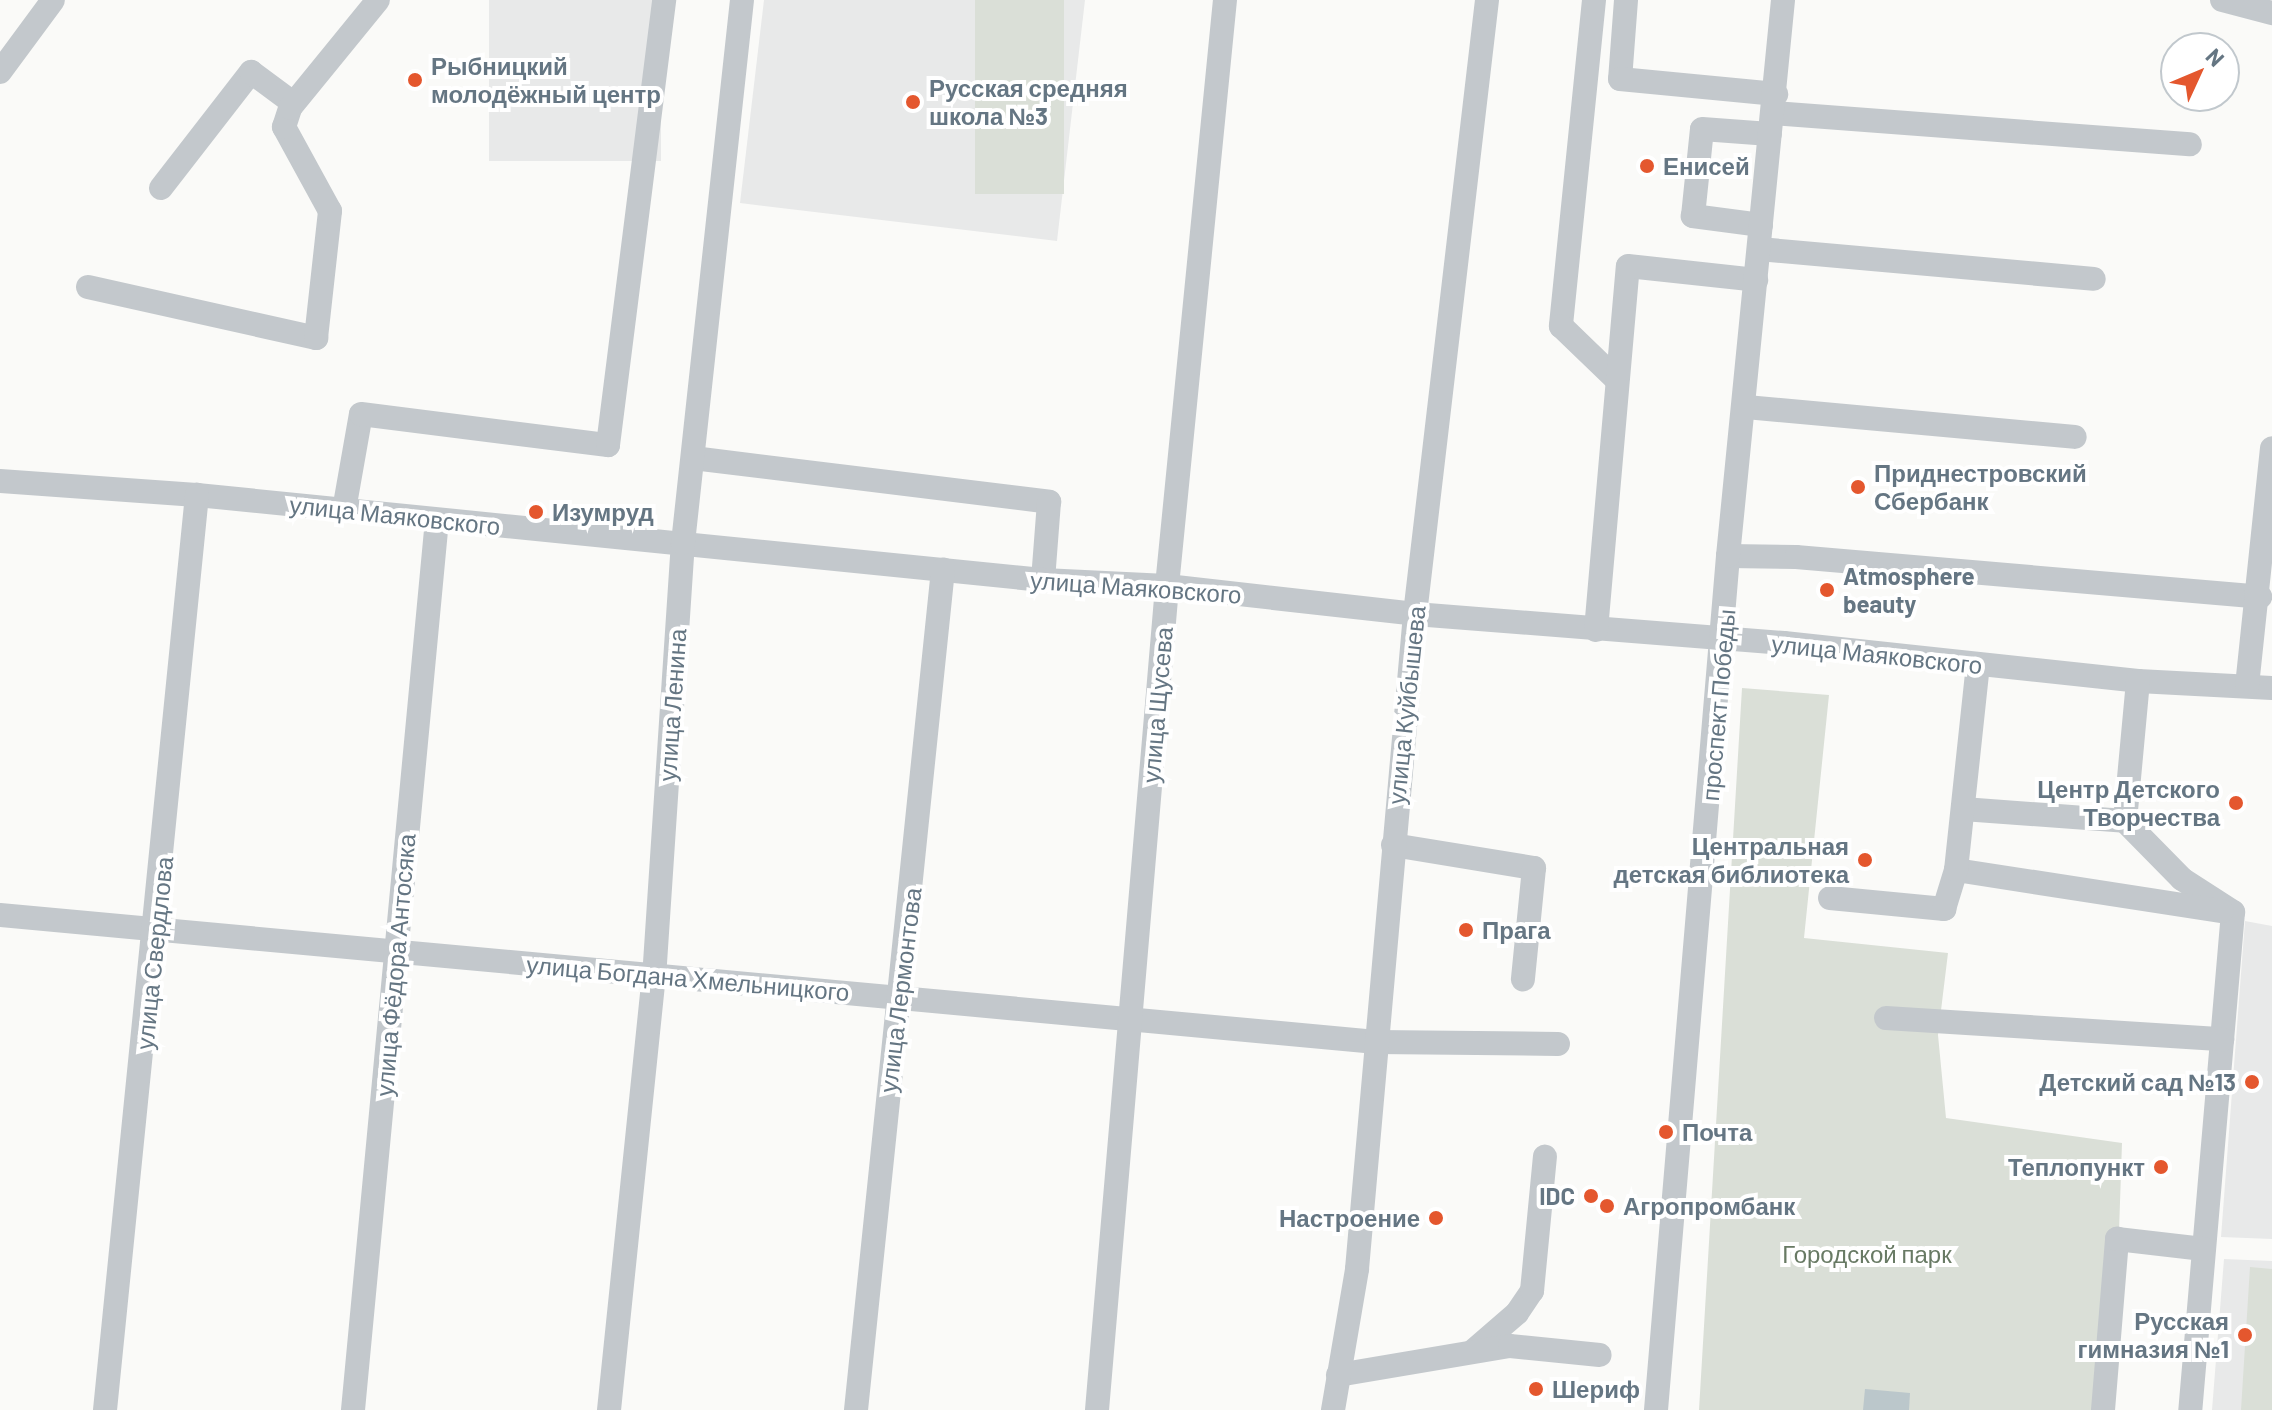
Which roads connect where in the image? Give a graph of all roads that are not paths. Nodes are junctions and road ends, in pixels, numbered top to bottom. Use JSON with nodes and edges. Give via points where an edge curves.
{"nodes":[{"id":1,"x":53,"y":0,"type":"edge"},
{"id":2,"x":378,"y":0,"type":"edge"},
{"id":3,"x":664,"y":0,"type":"edge"},
{"id":4,"x":742,"y":0,"type":"edge"},
{"id":5,"x":1225,"y":0,"type":"edge"},
{"id":6,"x":1487,"y":0,"type":"edge"},
{"id":7,"x":1594,"y":0,"type":"edge"},
{"id":8,"x":1626,"y":0,"type":"edge"},
{"id":9,"x":1783,"y":0,"type":"edge"},
{"id":10,"x":2222,"y":0,"type":"edge"},
{"id":11,"x":2272,"y":13,"type":"edge"},
{"id":12,"x":0,"y":72,"type":"edge"},
{"id":13,"x":293,"y":103,"type":"junction"},
{"id":14,"x":1773,"y":114,"type":"junction"},
{"id":15,"x":2190,"y":144,"type":"dead end"},
{"id":16,"x":161,"y":188,"type":"dead end"},
{"id":17,"x":1760,"y":237,"type":"junction"},
{"id":18,"x":2094,"y":279,"type":"dead end"},
{"id":19,"x":1756,"y":280,"type":"junction"},
{"id":20,"x":88,"y":287,"type":"dead end"},
{"id":21,"x":1617,"y":380,"type":"junction"},
{"id":22,"x":1746,"y":407,"type":"junction"},
{"id":23,"x":2075,"y":437,"type":"dead end"},
{"id":24,"x":2272,"y":448,"type":"edge"},
{"id":25,"x":693,"y":458,"type":"junction"},
{"id":26,"x":0,"y":481,"type":"edge"},
{"id":27,"x":197,"y":495,"type":"junction"},
{"id":28,"x":344,"y":510,"type":"junction"},
{"id":29,"x":437,"y":520,"type":"junction"},
{"id":30,"x":683,"y":543,"type":"junction"},
{"id":31,"x":1728,"y":556,"type":"junction"},
{"id":32,"x":943,"y":569,"type":"junction"},
{"id":33,"x":1043,"y":580,"type":"junction"},
{"id":34,"x":1167,"y":586,"type":"junction"},
{"id":35,"x":2260,"y":597,"type":"junction"},
{"id":36,"x":1415,"y":614,"type":"junction"},
{"id":37,"x":1596,"y":630,"type":"junction"},
{"id":38,"x":1724,"y":640,"type":"junction"},
{"id":39,"x":1978,"y":664,"type":"junction"},
{"id":40,"x":2138,"y":681,"type":"junction"},
{"id":41,"x":2247,"y":686,"type":"junction"},
{"id":42,"x":2272,"y":688,"type":"edge"},
{"id":43,"x":1963,"y":809,"type":"junction"},
{"id":44,"x":2125,"y":821,"type":"junction"},
{"id":45,"x":1393,"y":845,"type":"junction"},
{"id":46,"x":1956,"y":870,"type":"junction"},
{"id":47,"x":1830,"y":898,"type":"dead end"},
{"id":48,"x":2233,"y":912,"type":"junction"},
{"id":49,"x":0,"y":915,"type":"edge"},
{"id":50,"x":157,"y":927,"type":"junction"},
{"id":51,"x":396,"y":949,"type":"junction"},
{"id":52,"x":654,"y":978,"type":"junction"},
{"id":53,"x":1523,"y":979,"type":"dead end"},
{"id":54,"x":903,"y":996,"type":"junction"},
{"id":55,"x":1132,"y":1018,"type":"junction"},
{"id":56,"x":1886,"y":1018,"type":"dead end"},
{"id":57,"x":2222,"y":1039,"type":"junction"},
{"id":58,"x":1376,"y":1042,"type":"junction"},
{"id":59,"x":1558,"y":1044,"type":"dead end"},
{"id":60,"x":1545,"y":1157,"type":"dead end"},
{"id":61,"x":2203,"y":1249,"type":"junction"},
{"id":62,"x":1468,"y":1355,"type":"junction"},
{"id":63,"x":1600,"y":1355,"type":"dead end"},
{"id":64,"x":1338,"y":1375,"type":"junction"},
{"id":65,"x":105,"y":1410,"type":"edge"},
{"id":66,"x":353,"y":1410,"type":"edge"},
{"id":67,"x":609,"y":1410,"type":"edge"},
{"id":68,"x":856,"y":1410,"type":"edge"},
{"id":69,"x":1097,"y":1410,"type":"edge"},
{"id":70,"x":1333,"y":1410,"type":"edge"},
{"id":71,"x":1656,"y":1410,"type":"edge"},
{"id":72,"x":2103,"y":1410,"type":"edge"},
{"id":73,"x":2190,"y":1410,"type":"edge"}],
"edges":[{"from":1,"to":12,"type":"street"},
{"from":2,"to":13,"type":"street"},
{"from":3,"to":28,"type":"street","via":[[608,445],[361,414]]},
{"from":4,"to":25,"type":"street","name":"улица Ленина"},
{"from":5,"to":34,"type":"street","name":"улица Щусева"},
{"from":6,"to":36,"type":"street","name":"улица Куйбышева"},
{"from":7,"to":21,"type":"street","via":[[1561,326]]},
{"from":8,"to":14,"type":"street","via":[[1620,79]]},
{"from":9,"to":14,"type":"street","name":"проспект Победы"},
{"from":10,"to":11,"type":"street"},
{"from":13,"to":16,"type":"street","via":[[251,72]]},
{"from":13,"to":20,"type":"street","via":[[284,127],[330,211],[316,338]]},
{"from":14,"to":15,"type":"street"},
{"from":14,"to":17,"type":"street","name":"проспект Победы"},
{"from":14,"to":17,"type":"street","via":[[1702,129],[1693,216]]},
{"from":17,"to":18,"type":"street"},
{"from":17,"to":19,"type":"street","name":"проспект Победы"},
{"from":19,"to":21,"type":"street","via":[[1628,266]]},
{"from":19,"to":22,"type":"street","name":"проспект Победы"},
{"from":21,"to":37,"type":"street"},
{"from":22,"to":23,"type":"street"},
{"from":22,"to":31,"type":"street","name":"проспект Победы"},
{"from":24,"to":35,"type":"street"},
{"from":25,"to":30,"type":"street","name":"улица Ленина"},
{"from":25,"to":33,"type":"street","via":[[1049,502]]},
{"from":26,"to":27,"type":"street","name":"улица Маяковского"},
{"from":27,"to":28,"type":"street","name":"улица Маяковского"},
{"from":27,"to":50,"type":"street","name":"улица Свердлова"},
{"from":28,"to":29,"type":"street","name":"улица Маяковского"},
{"from":29,"to":30,"type":"street","name":"улица Маяковского"},
{"from":29,"to":51,"type":"street","name":"улица Фёдора Антосяка"},
{"from":30,"to":32,"type":"street","name":"улица Маяковского"},
{"from":30,"to":52,"type":"street","name":"улица Ленина"},
{"from":31,"to":35,"type":"street","via":[[1796,557]]},
{"from":31,"to":38,"type":"street","name":"проспект Победы"},
{"from":32,"to":33,"type":"street","name":"улица Маяковского"},
{"from":32,"to":54,"type":"street","name":"улица Лермонтова"},
{"from":33,"to":34,"type":"street","name":"улица Маяковского"},
{"from":34,"to":36,"type":"street","name":"улица Маяковского"},
{"from":34,"to":55,"type":"street","name":"улица Щусева"},
{"from":35,"to":41,"type":"street"},
{"from":36,"to":37,"type":"street","name":"улица Маяковского"},
{"from":36,"to":45,"type":"street","name":"улица Куйбышева"},
{"from":37,"to":38,"type":"street","name":"улица Маяковского"},
{"from":38,"to":39,"type":"street","name":"улица Маяковского"},
{"from":38,"to":71,"type":"street","name":"проспект Победы"},
{"from":39,"to":40,"type":"street","name":"улица Маяковского"},
{"from":39,"to":43,"type":"street"},
{"from":40,"to":41,"type":"street","name":"улица Маяковского"},
{"from":40,"to":44,"type":"street"},
{"from":41,"to":42,"type":"street","name":"улица Маяковского"},
{"from":43,"to":44,"type":"street"},
{"from":43,"to":46,"type":"street"},
{"from":44,"to":48,"type":"street","via":[[2182,879]]},
{"from":45,"to":53,"type":"street","via":[[1534,868]]},
{"from":45,"to":58,"type":"street","name":"улица Куйбышева"},
{"from":46,"to":47,"type":"street","via":[[1944,909]]},
{"from":46,"to":48,"type":"street"},
{"from":48,"to":57,"type":"street"},
{"from":49,"to":50,"type":"street","name":"улица Богдана Хмельницкого"},
{"from":50,"to":51,"type":"street","name":"улица Богдана Хмельницкого"},
{"from":50,"to":65,"type":"street","name":"улица Свердлова"},
{"from":51,"to":52,"type":"street","name":"улица Богдана Хмельницкого"},
{"from":51,"to":66,"type":"street","name":"улица Фёдора Антосяка"},
{"from":52,"to":54,"type":"street","name":"улица Богдана Хмельницкого"},
{"from":52,"to":67,"type":"street","name":"улица Ленина"},
{"from":54,"to":55,"type":"street","name":"улица Богдана Хмельницкого"},
{"from":54,"to":68,"type":"street","name":"улица Лермонтова","via":[[892,1035]]},
{"from":55,"to":58,"type":"street","name":"улица Богдана Хмельницкого"},
{"from":55,"to":69,"type":"street","name":"улица Щусева"},
{"from":56,"to":57,"type":"street"},
{"from":57,"to":61,"type":"street"},
{"from":58,"to":59,"type":"street","name":"улица Богдана Хмельницкого"},
{"from":58,"to":64,"type":"street","name":"улица Куйбышева","via":[[1357,1269]]},
{"from":60,"to":62,"type":"street","via":[[1532,1291],[1503,1327]]},
{"from":61,"to":72,"type":"street","via":[[2117,1239]]},
{"from":61,"to":73,"type":"street"},
{"from":62,"to":63,"type":"street","via":[[1510,1346]]},
{"from":62,"to":64,"type":"street"},
{"from":64,"to":70,"type":"street","name":"улица Куйбышева"}]}
